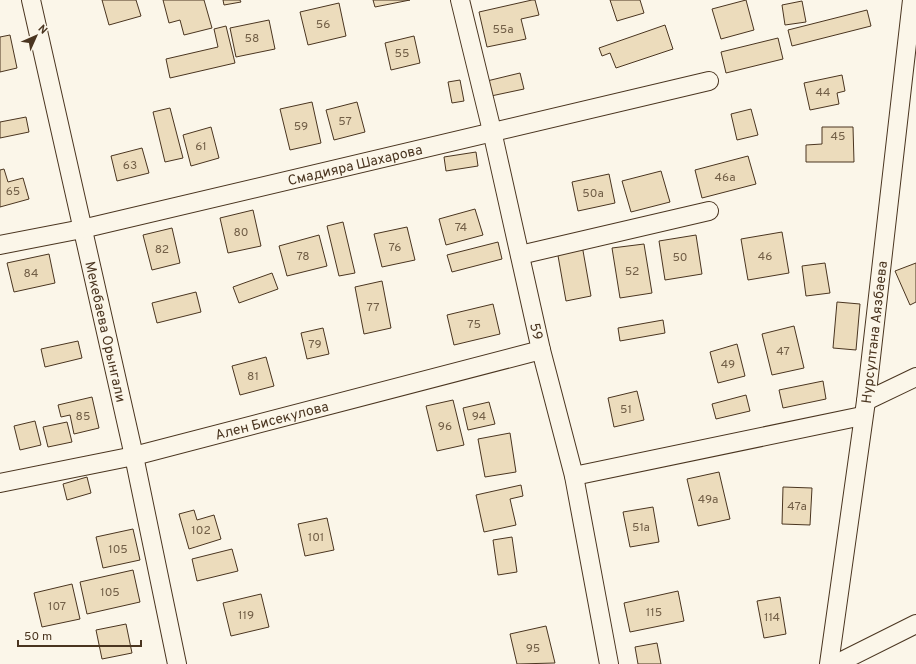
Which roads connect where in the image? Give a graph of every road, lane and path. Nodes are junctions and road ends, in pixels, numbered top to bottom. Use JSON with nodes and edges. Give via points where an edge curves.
{"nodes":[{"id":1,"x":31,"y":0,"type":"edge"},
{"id":2,"x":460,"y":0,"type":"edge"},
{"id":3,"x":912,"y":0,"type":"edge"},
{"id":4,"x":709,"y":81,"type":"dead end"},
{"id":5,"x":492,"y":131,"type":"junction"},
{"id":6,"x":709,"y":211,"type":"dead end"},
{"id":7,"x":82,"y":229,"type":"junction"},
{"id":8,"x":0,"y":245,"type":"edge"},
{"id":9,"x":520,"y":255,"type":"junction"},
{"id":10,"x":541,"y":350,"type":"junction"},
{"id":11,"x":916,"y":377,"type":"edge"},
{"id":12,"x":864,"y":408,"type":"junction"},
{"id":13,"x":134,"y":456,"type":"junction"},
{"id":14,"x":574,"y":476,"type":"junction"},
{"id":15,"x":0,"y":483,"type":"edge"},
{"id":16,"x":916,"y":624,"type":"edge"},
{"id":17,"x":177,"y":664,"type":"edge"},
{"id":18,"x":609,"y":664,"type":"edge"},
{"id":19,"x":829,"y":664,"type":"edge"},
{"id":20,"x":836,"y":664,"type":"edge"}],
"edges":[{"from":1,"to":7,"type":"street","name":"Мекебаева Орынгали"},
{"from":2,"to":5,"type":"street","name":"59"},
{"from":3,"to":12,"type":"street","name":"Нурсултана Аязбаева"},
{"from":4,"to":5,"type":"street","name":"Смадияра Шахарова"},
{"from":5,"to":7,"type":"street","name":"Смадияра Шахарова"},
{"from":5,"to":9,"type":"street","name":"59"},
{"from":6,"to":9,"type":"street"},
{"from":7,"to":8,"type":"street","name":"Смадияра Шахарова"},
{"from":7,"to":13,"type":"street","name":"Мекебаева Орынгали"},
{"from":9,"to":10,"type":"street","name":"59"},
{"from":10,"to":13,"type":"street","name":"Ален Бисекулова"},
{"from":10,"to":14,"type":"street","name":"59"},
{"from":11,"to":12,"type":"street"},
{"from":12,"to":14,"type":"street"},
{"from":12,"to":19,"type":"street","name":"Нурсултана Аязбаева"},
{"from":13,"to":15,"type":"street","name":"Ален Бисекулова"},
{"from":13,"to":17,"type":"street","name":"Мекебаева Орынгали"},
{"from":14,"to":18,"type":"street","name":"59"},
{"from":16,"to":20,"type":"street"}]}
